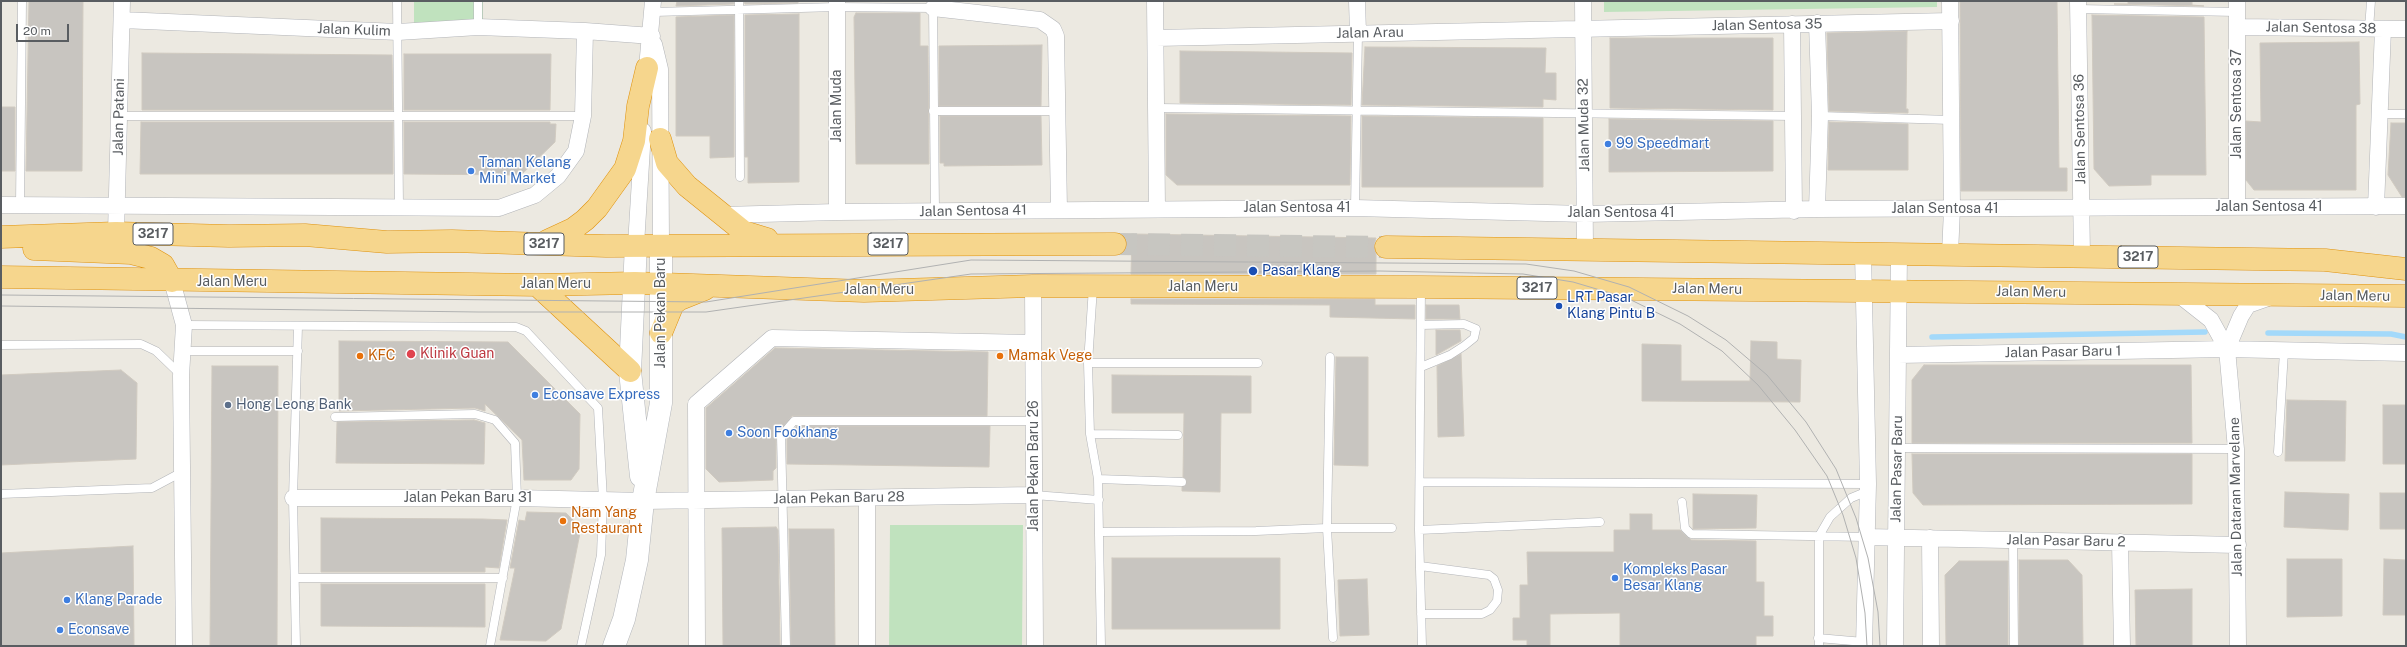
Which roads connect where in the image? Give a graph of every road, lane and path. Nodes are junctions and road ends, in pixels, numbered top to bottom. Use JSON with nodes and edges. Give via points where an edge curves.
{"nodes":[{"id":1,"x":22,"y":1,"type":"edge"},
{"id":2,"x":122,"y":1,"type":"edge"},
{"id":3,"x":397,"y":1,"type":"edge"},
{"id":4,"x":478,"y":1,"type":"edge"},
{"id":5,"x":1155,"y":1,"type":"edge"},
{"id":6,"x":1357,"y":1,"type":"edge"},
{"id":7,"x":1583,"y":1,"type":"edge"},
{"id":8,"x":1950,"y":1,"type":"edge"},
{"id":9,"x":2371,"y":1,"type":"edge"},
{"id":10,"x":837,"y":4,"type":"edge"},
{"id":11,"x":933,"y":4,"type":"edge"},
{"id":12,"x":739,"y":5,"type":"edge"},
{"id":13,"x":2078,"y":5,"type":"edge"},
{"id":14,"x":653,"y":6,"type":"edge"},
{"id":15,"x":2237,"y":13,"type":"edge"},
{"id":16,"x":122,"y":20,"type":"junction"},
{"id":17,"x":1951,"y":21,"type":"junction"},
{"id":18,"x":1818,"y":23,"type":"junction"},
{"id":19,"x":1792,"y":24,"type":"junction"},
{"id":20,"x":478,"y":27,"type":"junction"},
{"id":21,"x":1583,"y":28,"type":"junction"},
{"id":22,"x":2376,"y":29,"type":"junction"},
{"id":23,"x":2406,"y":29,"type":"edge"},
{"id":24,"x":585,"y":31,"type":"junction"},
{"id":25,"x":398,"y":32,"type":"junction"},
{"id":26,"x":1358,"y":33,"type":"junction"},
{"id":27,"x":652,"y":36,"type":"junction"},
{"id":28,"x":1156,"y":38,"type":"junction"},
{"id":29,"x":647,"y":68,"type":"junction"},
{"id":30,"x":1158,"y":108,"type":"junction"},
{"id":31,"x":933,"y":111,"type":"junction"},
{"id":32,"x":1058,"y":111,"type":"junction"},
{"id":33,"x":1357,"y":111,"type":"junction"},
{"id":34,"x":1583,"y":113,"type":"junction"},
{"id":35,"x":2380,"y":114,"type":"junction"},
{"id":36,"x":2406,"y":114,"type":"edge"},
{"id":37,"x":118,"y":116,"type":"junction"},
{"id":38,"x":398,"y":116,"type":"junction"},
{"id":39,"x":583,"y":116,"type":"junction"},
{"id":40,"x":1793,"y":116,"type":"junction"},
{"id":41,"x":1820,"y":116,"type":"junction"},
{"id":42,"x":1952,"y":120,"type":"junction"},
{"id":43,"x":660,"y":139,"type":"junction"},
{"id":44,"x":740,"y":177,"type":"dead end"},
{"id":45,"x":1,"y":205,"type":"edge"},
{"id":46,"x":20,"y":205,"type":"junction"},
{"id":47,"x":117,"y":206,"type":"junction"},
{"id":48,"x":2406,"y":206,"type":"edge"},
{"id":49,"x":399,"y":207,"type":"junction"},
{"id":50,"x":2237,"y":207,"type":"junction"},
{"id":51,"x":2376,"y":207,"type":"junction"},
{"id":52,"x":1355,"y":208,"type":"junction"},
{"id":53,"x":1952,"y":208,"type":"junction"},
{"id":54,"x":2081,"y":208,"type":"junction"},
{"id":55,"x":1158,"y":209,"type":"junction"},
{"id":56,"x":1817,"y":209,"type":"junction"},
{"id":57,"x":1060,"y":210,"type":"junction"},
{"id":58,"x":935,"y":211,"type":"junction"},
{"id":59,"x":837,"y":212,"type":"junction"},
{"id":60,"x":1794,"y":212,"type":"junction"},
{"id":61,"x":1585,"y":214,"type":"junction"},
{"id":62,"x":722,"y":215,"type":"junction"},
{"id":63,"x":116,"y":233,"type":"junction"},
{"id":64,"x":1,"y":237,"type":"edge"},
{"id":65,"x":452,"y":241,"type":"junction"},
{"id":66,"x":661,"y":244,"type":"junction"},
{"id":67,"x":782,"y":244,"type":"junction"},
{"id":68,"x":1115,"y":244,"type":"tunnel mouth"},
{"id":69,"x":636,"y":245,"type":"junction"},
{"id":70,"x":1,"y":247,"type":"edge"},
{"id":71,"x":1386,"y":247,"type":"tunnel mouth"},
{"id":72,"x":1586,"y":248,"type":"junction"},
{"id":73,"x":1863,"y":253,"type":"junction"},
{"id":74,"x":1899,"y":254,"type":"junction"},
{"id":75,"x":1950,"y":254,"type":"junction"},
{"id":76,"x":2082,"y":256,"type":"junction"},
{"id":77,"x":2406,"y":257,"type":"edge"},
{"id":78,"x":2325,"y":260,"type":"junction"},
{"id":79,"x":2406,"y":269,"type":"edge"},
{"id":80,"x":1,"y":277,"type":"edge"},
{"id":81,"x":172,"y":281,"type":"junction"},
{"id":82,"x":635,"y":283,"type":"junction"},
{"id":83,"x":660,"y":284,"type":"junction"},
{"id":84,"x":537,"y":285,"type":"junction"},
{"id":85,"x":712,"y":286,"type":"junction"},
{"id":86,"x":1033,"y":286,"type":"junction"},
{"id":87,"x":1093,"y":286,"type":"junction"},
{"id":88,"x":1421,"y":287,"type":"junction"},
{"id":89,"x":1864,"y":291,"type":"junction"},
{"id":90,"x":1899,"y":291,"type":"junction"},
{"id":91,"x":2178,"y":294,"type":"junction"},
{"id":92,"x":2277,"y":295,"type":"junction"},
{"id":93,"x":2302,"y":295,"type":"junction"},
{"id":94,"x":2406,"y":296,"type":"edge"},
{"id":95,"x":2406,"y":310,"type":"edge"},
{"id":96,"x":184,"y":325,"type":"junction"},
{"id":97,"x":1421,"y":325,"type":"junction"},
{"id":98,"x":298,"y":326,"type":"junction"},
{"id":99,"x":661,"y":333,"type":"junction"},
{"id":100,"x":1033,"y":343,"type":"junction"},
{"id":101,"x":1,"y":345,"type":"edge"},
{"id":102,"x":2227,"y":349,"type":"junction"},
{"id":103,"x":182,"y":351,"type":"junction"},
{"id":104,"x":298,"y":351,"type":"junction"},
{"id":105,"x":2284,"y":351,"type":"junction"},
{"id":106,"x":2406,"y":353,"type":"edge"},
{"id":107,"x":1898,"y":355,"type":"junction"},
{"id":108,"x":1330,"y":357,"type":"dead end"},
{"id":109,"x":1088,"y":363,"type":"junction"},
{"id":110,"x":1258,"y":363,"type":"dead end"},
{"id":111,"x":1421,"y":367,"type":"junction"},
{"id":112,"x":630,"y":371,"type":"junction"},
{"id":113,"x":181,"y":376,"type":"junction"},
{"id":114,"x":335,"y":417,"type":"dead end"},
{"id":115,"x":1034,"y":421,"type":"junction"},
{"id":116,"x":1090,"y":434,"type":"junction"},
{"id":117,"x":1178,"y":435,"type":"dead end"},
{"id":118,"x":1898,"y":448,"type":"junction"},
{"id":119,"x":2236,"y":449,"type":"junction"},
{"id":120,"x":2278,"y":452,"type":"dead end"},
{"id":121,"x":182,"y":472,"type":"junction"},
{"id":122,"x":1098,"y":479,"type":"junction"},
{"id":123,"x":1182,"y":482,"type":"dead end"},
{"id":124,"x":1420,"y":482,"type":"junction"},
{"id":125,"x":1868,"y":488,"type":"junction"},
{"id":126,"x":1,"y":494,"type":"edge"},
{"id":127,"x":1034,"y":495,"type":"junction"},
{"id":128,"x":293,"y":498,"type":"junction"},
{"id":129,"x":517,"y":498,"type":"junction"},
{"id":130,"x":867,"y":498,"type":"junction"},
{"id":131,"x":784,"y":499,"type":"junction"},
{"id":132,"x":603,"y":500,"type":"junction"},
{"id":133,"x":697,"y":500,"type":"junction"},
{"id":134,"x":1099,"y":500,"type":"junction"},
{"id":135,"x":643,"y":501,"type":"junction"},
{"id":136,"x":1682,"y":502,"type":"dead end"},
{"id":137,"x":1600,"y":522,"type":"dead end"},
{"id":138,"x":1327,"y":528,"type":"junction"},
{"id":139,"x":1392,"y":528,"type":"dead end"},
{"id":140,"x":1419,"y":530,"type":"junction"},
{"id":141,"x":1100,"y":532,"type":"junction"},
{"id":142,"x":1819,"y":536,"type":"junction"},
{"id":143,"x":1867,"y":537,"type":"junction"},
{"id":144,"x":1895,"y":538,"type":"junction"},
{"id":145,"x":1930,"y":538,"type":"junction"},
{"id":146,"x":2013,"y":540,"type":"junction"},
{"id":147,"x":2120,"y":542,"type":"junction"},
{"id":148,"x":2238,"y":544,"type":"junction"},
{"id":149,"x":1420,"y":566,"type":"junction"},
{"id":150,"x":295,"y":578,"type":"junction"},
{"id":151,"x":503,"y":578,"type":"junction"},
{"id":152,"x":1421,"y":614,"type":"junction"},
{"id":153,"x":1332,"y":638,"type":"dead end"},
{"id":154,"x":1818,"y":642,"type":"edge"},
{"id":155,"x":1864,"y":644,"type":"edge"},
{"id":156,"x":184,"y":646,"type":"edge"},
{"id":157,"x":296,"y":646,"type":"edge"},
{"id":158,"x":490,"y":646,"type":"edge"},
{"id":159,"x":581,"y":646,"type":"edge"},
{"id":160,"x":614,"y":646,"type":"edge"},
{"id":161,"x":697,"y":646,"type":"edge"},
{"id":162,"x":786,"y":646,"type":"edge"},
{"id":163,"x":867,"y":646,"type":"edge"},
{"id":164,"x":1035,"y":646,"type":"edge"},
{"id":165,"x":1101,"y":646,"type":"edge"},
{"id":166,"x":1422,"y":646,"type":"edge"},
{"id":167,"x":1895,"y":646,"type":"edge"},
{"id":168,"x":1931,"y":646,"type":"edge"},
{"id":169,"x":2014,"y":646,"type":"edge"},
{"id":170,"x":2122,"y":646,"type":"edge"},
{"id":171,"x":2238,"y":646,"type":"edge"}],
"edges":[{"from":1,"to":46,"type":"lane"},
{"from":2,"to":16,"type":"street","name":"Jalan Patani"},
{"from":3,"to":25,"type":"lane"},
{"from":4,"to":20,"type":"lane"},
{"from":5,"to":28,"type":"street"},
{"from":6,"to":26,"type":"street"},
{"from":7,"to":21,"type":"street","name":"Jalan Muda 32"},
{"from":8,"to":17,"type":"street"},
{"from":9,"to":22,"type":"lane"},
{"from":10,"to":11,"type":"lane"},
{"from":10,"to":12,"type":"lane"},
{"from":10,"to":59,"type":"street","name":"Jalan Muda"},
{"from":11,"to":31,"type":"lane"},
{"from":11,"to":32,"type":"street","via":[[1047,23],[1056,36]]},
{"from":12,"to":14,"type":"lane"},
{"from":12,"to":44,"type":"lane"},
{"from":13,"to":15,"type":"lane"},
{"from":13,"to":54,"type":"street","name":"Jalan Sentosa 36"},
{"from":14,"to":27,"type":"street"},
{"from":15,"to":22,"type":"street","name":"Jalan Sentosa 38"},
{"from":15,"to":50,"type":"street","name":"Jalan Sentosa 37"},
{"from":16,"to":25,"type":"street","name":"Jalan Kulim"},
{"from":16,"to":37,"type":"street","name":"Jalan Patani"},
{"from":17,"to":18,"type":"street","name":"Jalan Sentosa 35"},
{"from":17,"to":42,"type":"street"},
{"from":18,"to":19,"type":"street","name":"Jalan Sentosa 35"},
{"from":18,"to":41,"type":"street"},
{"from":19,"to":21,"type":"street","name":"Jalan Sentosa 35"},
{"from":19,"to":40,"type":"street"},
{"from":20,"to":24,"type":"street","name":"Jalan Kulim"},
{"from":20,"to":25,"type":"street","name":"Jalan Kulim"},
{"from":21,"to":26,"type":"street","name":"Jalan Arau"},
{"from":21,"to":34,"type":"street","name":"Jalan Muda 32"},
{"from":22,"to":23,"type":"street","name":"Jalan Sentosa 38"},
{"from":22,"to":35,"type":"street"},
{"from":24,"to":27,"type":"street","name":"Jalan Kulim"},
{"from":24,"to":39,"type":"street"},
{"from":25,"to":38,"type":"lane"},
{"from":26,"to":28,"type":"street","name":"Jalan Arau"},
{"from":26,"to":33,"type":"lane"},
{"from":27,"to":29,"type":"street"},
{"from":27,"to":43,"type":"street","via":[[660,69]]},
{"from":28,"to":30,"type":"street"},
{"from":29,"to":65,"type":"highway","via":[[631,155],[617,182],[585,220],[560,236],[540,244]]},
{"from":29,"to":69,"type":"street"},
{"from":30,"to":33,"type":"lane"},
{"from":30,"to":55,"type":"street"},
{"from":31,"to":32,"type":"lane"},
{"from":31,"to":58,"type":"lane"},
{"from":32,"to":57,"type":"street"},
{"from":33,"to":34,"type":"lane"},
{"from":33,"to":52,"type":"lane"},
{"from":34,"to":40,"type":"lane"},
{"from":34,"to":61,"type":"street","name":"Jalan Muda 32"},
{"from":35,"to":36,"type":"lane"},
{"from":35,"to":51,"type":"street"},
{"from":37,"to":38,"type":"lane"},
{"from":37,"to":47,"type":"street","name":"Jalan Patani"},
{"from":38,"to":39,"type":"lane"},
{"from":38,"to":49,"type":"lane"},
{"from":39,"to":49,"type":"street","via":[[576,151],[558,176],[535,195],[499,208]]},
{"from":40,"to":60,"type":"street"},
{"from":41,"to":42,"type":"lane"},
{"from":41,"to":56,"type":"street"},
{"from":42,"to":53,"type":"street"},
{"from":43,"to":62,"type":"highway","via":[[667,163],[687,186]]},
{"from":43,"to":66,"type":"street"},
{"from":45,"to":46,"type":"street"},
{"from":46,"to":47,"type":"street"},
{"from":47,"to":49,"type":"street"},
{"from":47,"to":63,"type":"street","name":"Jalan Patani"},
{"from":48,"to":51,"type":"street","name":"Jalan Sentosa 41"},
{"from":50,"to":51,"type":"street","name":"Jalan Sentosa 41"},
{"from":50,"to":54,"type":"street","name":"Jalan Sentosa 41"},
{"from":52,"to":55,"type":"street","name":"Jalan Sentosa 41"},
{"from":52,"to":61,"type":"street","name":"Jalan Sentosa 41"},
{"from":53,"to":54,"type":"street","name":"Jalan Sentosa 41"},
{"from":53,"to":56,"type":"street","name":"Jalan Sentosa 41"},
{"from":53,"to":75,"type":"street"},
{"from":54,"to":76,"type":"street","name":"Jalan Sentosa 36"},
{"from":55,"to":57,"type":"street","name":"Jalan Sentosa 41"},
{"from":56,"to":60,"type":"street","name":"Jalan Sentosa 41"},
{"from":57,"to":58,"type":"street","name":"Jalan Sentosa 41"},
{"from":58,"to":59,"type":"street","name":"Jalan Sentosa 41"},
{"from":59,"to":62,"type":"street","name":"Jalan Sentosa 41"},
{"from":60,"to":61,"type":"street","name":"Jalan Sentosa 41"},
{"from":61,"to":72,"type":"street","name":"Jalan Muda 32"},
{"from":62,"to":67,"type":"highway","via":[[744,232]]},
{"from":63,"to":64,"type":"highway","number":"3217"},
{"from":63,"to":65,"type":"highway","number":"3217","via":[[305,235],[387,242]]},
{"from":65,"to":69,"type":"highway","number":"3217"},
{"from":66,"to":67,"type":"highway","number":"3217"},
{"from":66,"to":69,"type":"highway","number":"3217"},
{"from":66,"to":83,"type":"street","name":"Jalan Pekan Baru"},
{"from":67,"to":68,"type":"highway","number":"3217"},
{"from":69,"to":82,"type":"street","name":"Jalan Pekan Baru"},
{"from":70,"to":81,"type":"highway","via":[[131,253],[151,258],[163,265]]},
{"from":71,"to":72,"type":"highway","name":"Jalan Meru","number":"3217"},
{"from":72,"to":73,"type":"highway","name":"Jalan Meru","number":"3217"},
{"from":73,"to":74,"type":"highway","name":"Jalan Meru","number":"3217"},
{"from":73,"to":89,"type":"street","name":"Jalan Pasar Baru"},
{"from":74,"to":75,"type":"highway","name":"Jalan Meru","number":"3217"},
{"from":74,"to":90,"type":"street","name":"Jalan Pasar Baru"},
{"from":75,"to":76,"type":"highway","name":"Jalan Meru","number":"3217"},
{"from":76,"to":78,"type":"highway","name":"Jalan Meru","number":"3217"},
{"from":77,"to":78,"type":"highway"},
{"from":78,"to":79,"type":"highway","name":"Jalan Meru","number":"3217"},
{"from":80,"to":81,"type":"highway","name":"Jalan Meru","number":"3217"},
{"from":81,"to":84,"type":"highway","name":"Jalan Meru","number":"3217"},
{"from":81,"to":96,"type":"street"},
{"from":82,"to":83,"type":"highway","name":"Jalan Meru","number":"3217"},
{"from":82,"to":84,"type":"highway","name":"Jalan Meru","number":"3217"},
{"from":82,"to":112,"type":"street","name":"Jalan Pekan Baru"},
{"from":83,"to":85,"type":"highway","name":"Jalan Meru","number":"3217"},
{"from":83,"to":99,"type":"street","name":"Jalan Pekan Baru"},
{"from":84,"to":112,"type":"highway"},
{"from":85,"to":86,"type":"highway","name":"Jalan Meru","number":"3217","via":[[864,291]]},
{"from":85,"to":99,"type":"highway","via":[[680,298],[673,304]]},
{"from":86,"to":87,"type":"highway","name":"Jalan Meru","number":"3217"},
{"from":86,"to":100,"type":"street","name":"Jalan Pekan Baru 26"},
{"from":87,"to":88,"type":"highway","name":"Jalan Meru","number":"3217"},
{"from":87,"to":109,"type":"lane"},
{"from":88,"to":89,"type":"highway","name":"Jalan Meru","number":"3217"},
{"from":88,"to":97,"type":"lane"},
{"from":89,"to":90,"type":"highway","name":"Jalan Meru","number":"3217"},
{"from":89,"to":125,"type":"street","name":"Jalan Pasar Baru"},
{"from":90,"to":91,"type":"highway","name":"Jalan Meru","number":"3217"},
{"from":90,"to":107,"type":"street","name":"Jalan Pasar Baru"},
{"from":91,"to":92,"type":"highway","name":"Jalan Meru","number":"3217"},
{"from":91,"to":102,"type":"street","via":[[2211,320]]},
{"from":92,"to":93,"type":"highway","name":"Jalan Meru","number":"3217"},
{"from":92,"to":102,"type":"street","via":[[2248,305]]},
{"from":93,"to":94,"type":"highway","name":"Jalan Meru","number":"3217"},
{"from":93,"to":95,"type":"highway"},
{"from":96,"to":98,"type":"lane"},
{"from":96,"to":103,"type":"street"},
{"from":97,"to":111,"type":"lane"},
{"from":97,"to":111,"type":"lane","via":[[1464,324],[1476,329],[1474,338],[1464,346]]},
{"from":98,"to":104,"type":"lane"},
{"from":98,"to":132,"type":"lane","via":[[516,326],[526,331],[598,408]]},
{"from":99,"to":135,"type":"street","name":"Jalan Pekan Baru","via":[[661,403]]},
{"from":100,"to":115,"type":"street","name":"Jalan Pekan Baru 26"},
{"from":100,"to":133,"type":"street","via":[[772,338],[696,404]]},
{"from":101,"to":113,"type":"lane","via":[[140,344],[156,351]]},
{"from":102,"to":105,"type":"street","name":"Jalan Pasar Baru 1"},
{"from":102,"to":107,"type":"street","name":"Jalan Pasar Baru 1"},
{"from":102,"to":119,"type":"street","name":"Jalan Dataran Marvelane"},
{"from":103,"to":104,"type":"lane"},
{"from":103,"to":113,"type":"street"},
{"from":104,"to":128,"type":"lane"},
{"from":105,"to":106,"type":"street","name":"Jalan Pasar Baru 1"},
{"from":105,"to":120,"type":"lane"},
{"from":107,"to":118,"type":"street","name":"Jalan Pasar Baru"},
{"from":108,"to":138,"type":"lane"},
{"from":109,"to":110,"type":"lane"},
{"from":109,"to":116,"type":"lane"},
{"from":111,"to":124,"type":"lane"},
{"from":112,"to":135,"type":"street","name":"Jalan Pekan Baru"},
{"from":113,"to":121,"type":"street"},
{"from":114,"to":129,"type":"lane","via":[[475,414],[495,420],[515,444]]},
{"from":115,"to":127,"type":"street","name":"Jalan Pekan Baru 26"},
{"from":115,"to":131,"type":"lane","via":[[794,420],[781,436]]},
{"from":116,"to":117,"type":"lane"},
{"from":116,"to":122,"type":"lane"},
{"from":118,"to":119,"type":"lane"},
{"from":118,"to":144,"type":"street","name":"Jalan Pasar Baru"},
{"from":119,"to":148,"type":"street","name":"Jalan Dataran Marvelane"},
{"from":121,"to":126,"type":"lane","via":[[152,488]]},
{"from":121,"to":156,"type":"street"},
{"from":122,"to":123,"type":"lane"},
{"from":122,"to":134,"type":"lane"},
{"from":124,"to":125,"type":"lane"},
{"from":124,"to":140,"type":"lane"},
{"from":125,"to":142,"type":"lane","via":[[1835,512]]},
{"from":125,"to":143,"type":"street","name":"Jalan Pasar Baru"},
{"from":127,"to":130,"type":"street","name":"Jalan Pekan Baru 28"},
{"from":127,"to":134,"type":"lane"},
{"from":127,"to":164,"type":"street","name":"Jalan Pekan Baru 26"},
{"from":128,"to":129,"type":"street","name":"Jalan Pekan Baru 31"},
{"from":128,"to":150,"type":"lane"},
{"from":129,"to":132,"type":"street","name":"Jalan Pekan Baru 31"},
{"from":129,"to":151,"type":"lane"},
{"from":130,"to":131,"type":"street","name":"Jalan Pekan Baru 28"},
{"from":130,"to":163,"type":"street"},
{"from":131,"to":133,"type":"street","name":"Jalan Pekan Baru 28"},
{"from":131,"to":162,"type":"lane"},
{"from":132,"to":135,"type":"street","name":"Jalan Pekan Baru 31"},
{"from":132,"to":159,"type":"lane","via":[[601,554]]},
{"from":133,"to":135,"type":"street","name":"Jalan Pekan Baru 28"},
{"from":133,"to":161,"type":"street"},
{"from":134,"to":141,"type":"lane"},
{"from":135,"to":160,"type":"street","name":"Jalan Pekan Baru","via":[[637,560],[624,619]]},
{"from":136,"to":142,"type":"lane","via":[[1685,528],[1691,534]]},
{"from":137,"to":140,"type":"lane"},
{"from":138,"to":139,"type":"lane"},
{"from":138,"to":141,"type":"lane"},
{"from":138,"to":153,"type":"lane"},
{"from":140,"to":149,"type":"lane"},
{"from":141,"to":165,"type":"lane"},
{"from":142,"to":143,"type":"lane"},
{"from":142,"to":154,"type":"lane"},
{"from":143,"to":144,"type":"street","name":"Jalan Pasar Baru 2"},
{"from":143,"to":155,"type":"street","name":"Jalan Pasar Baru"},
{"from":144,"to":145,"type":"street","name":"Jalan Pasar Baru 2"},
{"from":144,"to":167,"type":"street","name":"Jalan Pasar Baru"},
{"from":145,"to":146,"type":"street","name":"Jalan Pasar Baru 2"},
{"from":145,"to":168,"type":"street"},
{"from":146,"to":147,"type":"street","name":"Jalan Pasar Baru 2"},
{"from":146,"to":169,"type":"lane"},
{"from":147,"to":148,"type":"street","name":"Jalan Pasar Baru 2"},
{"from":147,"to":170,"type":"street"},
{"from":148,"to":171,"type":"street","name":"Jalan Dataran Marvelane"},
{"from":149,"to":152,"type":"lane"},
{"from":149,"to":152,"type":"lane","via":[[1489,575],[1494,579],[1498,590],[1497,601],[1490,610],[1482,614]]},
{"from":150,"to":151,"type":"lane"},
{"from":150,"to":157,"type":"lane"},
{"from":151,"to":158,"type":"lane"},
{"from":152,"to":166,"type":"lane"},
{"from":154,"to":155,"type":"lane"}]}
